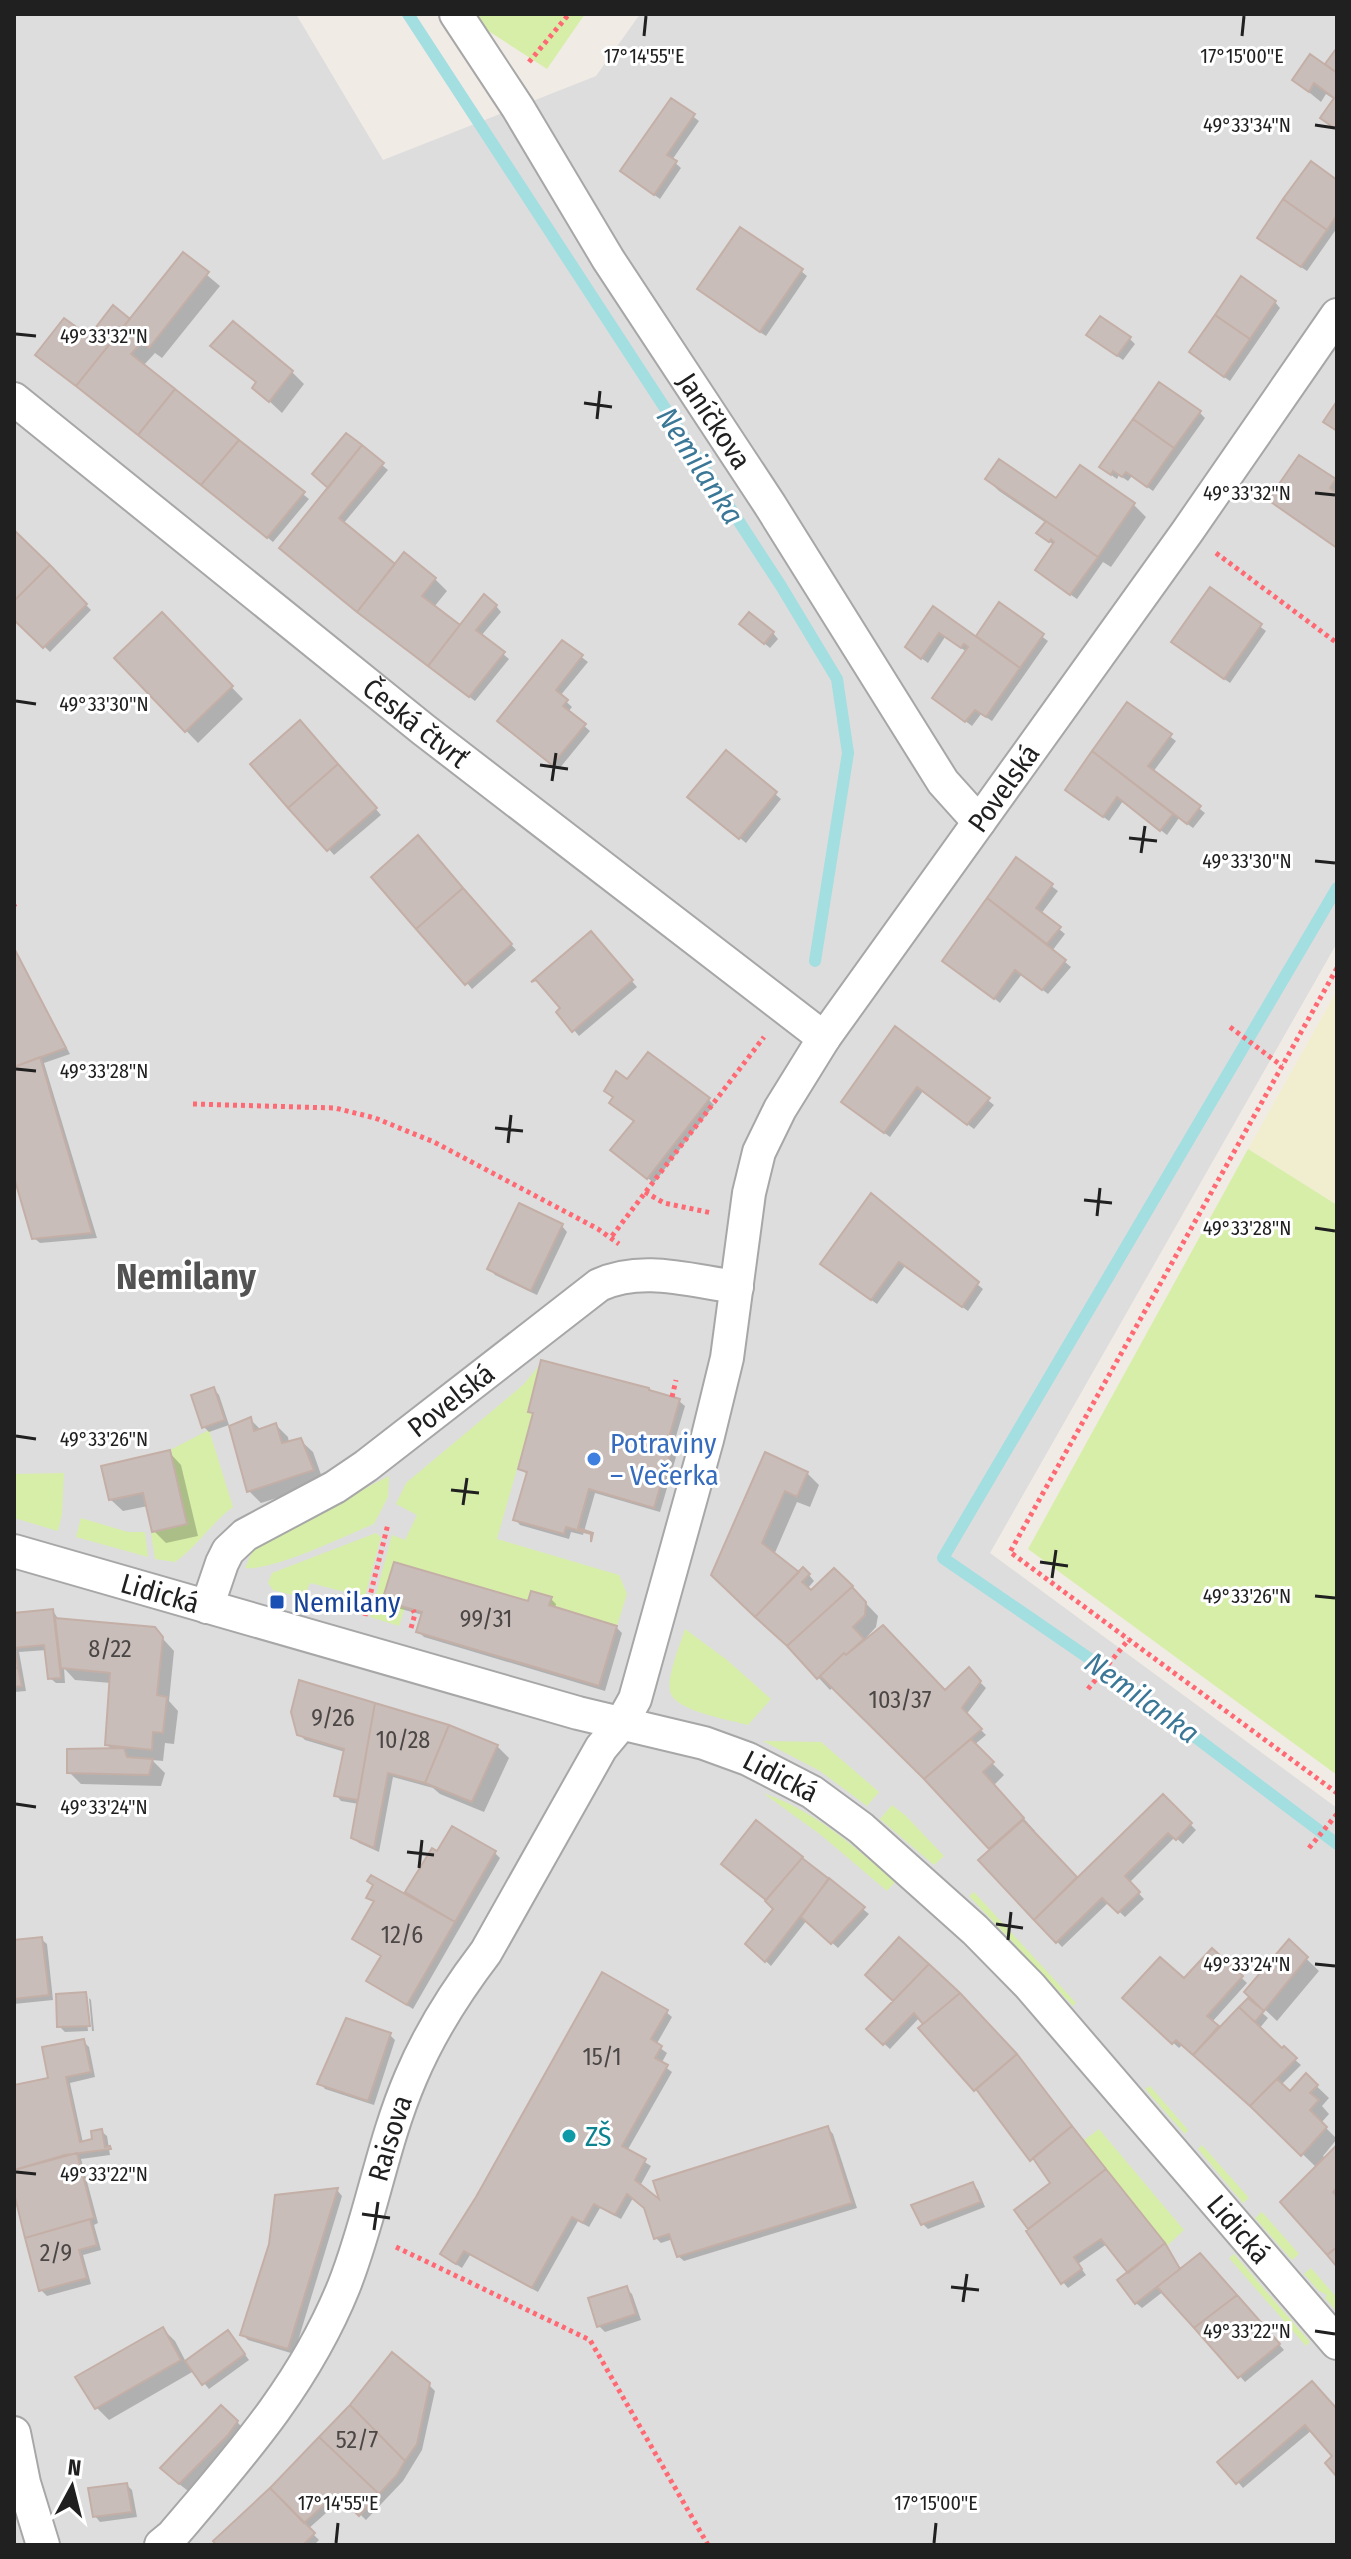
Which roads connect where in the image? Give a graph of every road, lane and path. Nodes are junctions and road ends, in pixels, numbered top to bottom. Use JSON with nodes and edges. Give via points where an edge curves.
{"nodes":[{"id":1,"x":456,"y":14,"type":"edge"},
{"id":2,"x":569,"y":14,"type":"edge"},
{"id":3,"x":506,"y":90,"type":"junction"},
{"id":4,"x":1337,"y":315,"type":"edge"},
{"id":5,"x":14,"y":399,"type":"edge"},
{"id":6,"x":1187,"y":532,"type":"junction"},
{"id":7,"x":1337,"y":643,"type":"edge"},
{"id":8,"x":979,"y":822,"type":"junction"},
{"id":9,"x":1337,"y":968,"type":"edge"},
{"id":10,"x":785,"y":1008,"type":"junction"},
{"id":11,"x":1230,"y":1027,"type":"dead end"},
{"id":12,"x":824,"y":1038,"type":"junction"},
{"id":13,"x":1282,"y":1066,"type":"junction"},
{"id":14,"x":193,"y":1104,"type":"dead end"},
{"id":15,"x":645,"y":1192,"type":"junction"},
{"id":16,"x":746,"y":1218,"type":"junction"},
{"id":17,"x":737,"y":1287,"type":"junction"},
{"id":18,"x":676,"y":1380,"type":"dead end"},
{"id":19,"x":672,"y":1397,"type":"dead end"},
{"id":20,"x":388,"y":1524,"type":"dead end"},
{"id":21,"x":14,"y":1551,"type":"edge"},
{"id":22,"x":207,"y":1607,"type":"junction"},
{"id":23,"x":362,"y":1625,"type":"dead end"},
{"id":24,"x":1129,"y":1639,"type":"junction"},
{"id":25,"x":1088,"y":1689,"type":"dead end"},
{"id":26,"x":621,"y":1724,"type":"junction"},
{"id":27,"x":1337,"y":1793,"type":"edge"},
{"id":28,"x":1337,"y":1814,"type":"edge"},
{"id":29,"x":1309,"y":1848,"type":"dead end"},
{"id":30,"x":362,"y":2232,"type":"junction"},
{"id":31,"x":1337,"y":2343,"type":"edge"},
{"id":32,"x":14,"y":2433,"type":"edge"},
{"id":33,"x":43,"y":2545,"type":"edge"},
{"id":34,"x":161,"y":2545,"type":"edge"},
{"id":35,"x":708,"y":2545,"type":"edge"}],
"edges":[{"from":1,"to":3,"type":"street","name":"Janíčkova"},
{"from":2,"to":3,"type":"path"},
{"from":3,"to":8,"type":"street","name":"Janíčkova","via":[[943,782]]},
{"from":4,"to":6,"type":"street","name":"Povelská"},
{"from":5,"to":10,"type":"street","name":"Česká čtvrť","via":[[424,730]]},
{"from":6,"to":7,"type":"path"},
{"from":6,"to":8,"type":"street","name":"Povelská"},
{"from":8,"to":12,"type":"street","name":"Povelská"},
{"from":9,"to":13,"type":"path"},
{"from":10,"to":12,"type":"street","name":"Česká čtvrť"},
{"from":10,"to":15,"type":"path"},
{"from":11,"to":13,"type":"path"},
{"from":12,"to":16,"type":"street","name":"Povelská","via":[[759,1152]]},
{"from":13,"to":24,"type":"path","via":[[1010,1552]]},
{"from":14,"to":15,"type":"path","via":[[335,1108],[375,1118],[434,1142],[612,1236]]},
{"from":15,"to":16,"type":"path","via":[[680,1208]]},
{"from":16,"to":17,"type":"street","name":"Povelská"},
{"from":17,"to":22,"type":"street","name":"Povelská","via":[[637,1274],[599,1285],[366,1466],[245,1535],[228,1551]]},
{"from":17,"to":26,"type":"street","name":"Povelská","via":[[727,1358],[703,1455],[642,1680]]},
{"from":18,"to":19,"type":"path"},
{"from":20,"to":23,"type":"path"},
{"from":21,"to":22,"type":"street","name":"Lidická"},
{"from":22,"to":26,"type":"street","name":"Lidická"},
{"from":24,"to":25,"type":"path"},
{"from":24,"to":27,"type":"path"},
{"from":26,"to":30,"type":"street","name":"Raisova","via":[[601,1748],[486,1952],[427,2044],[394,2124]]},
{"from":26,"to":31,"type":"street","name":"Lidická","via":[[748,1759],[812,1792],[868,1834],[1030,1986]]},
{"from":28,"to":29,"type":"path"},
{"from":30,"to":34,"type":"street","name":"Raisova","via":[[321,2337],[294,2382],[262,2429]]},
{"from":30,"to":35,"type":"path","via":[[590,2340]]},
{"from":32,"to":33,"type":"street"}]}
